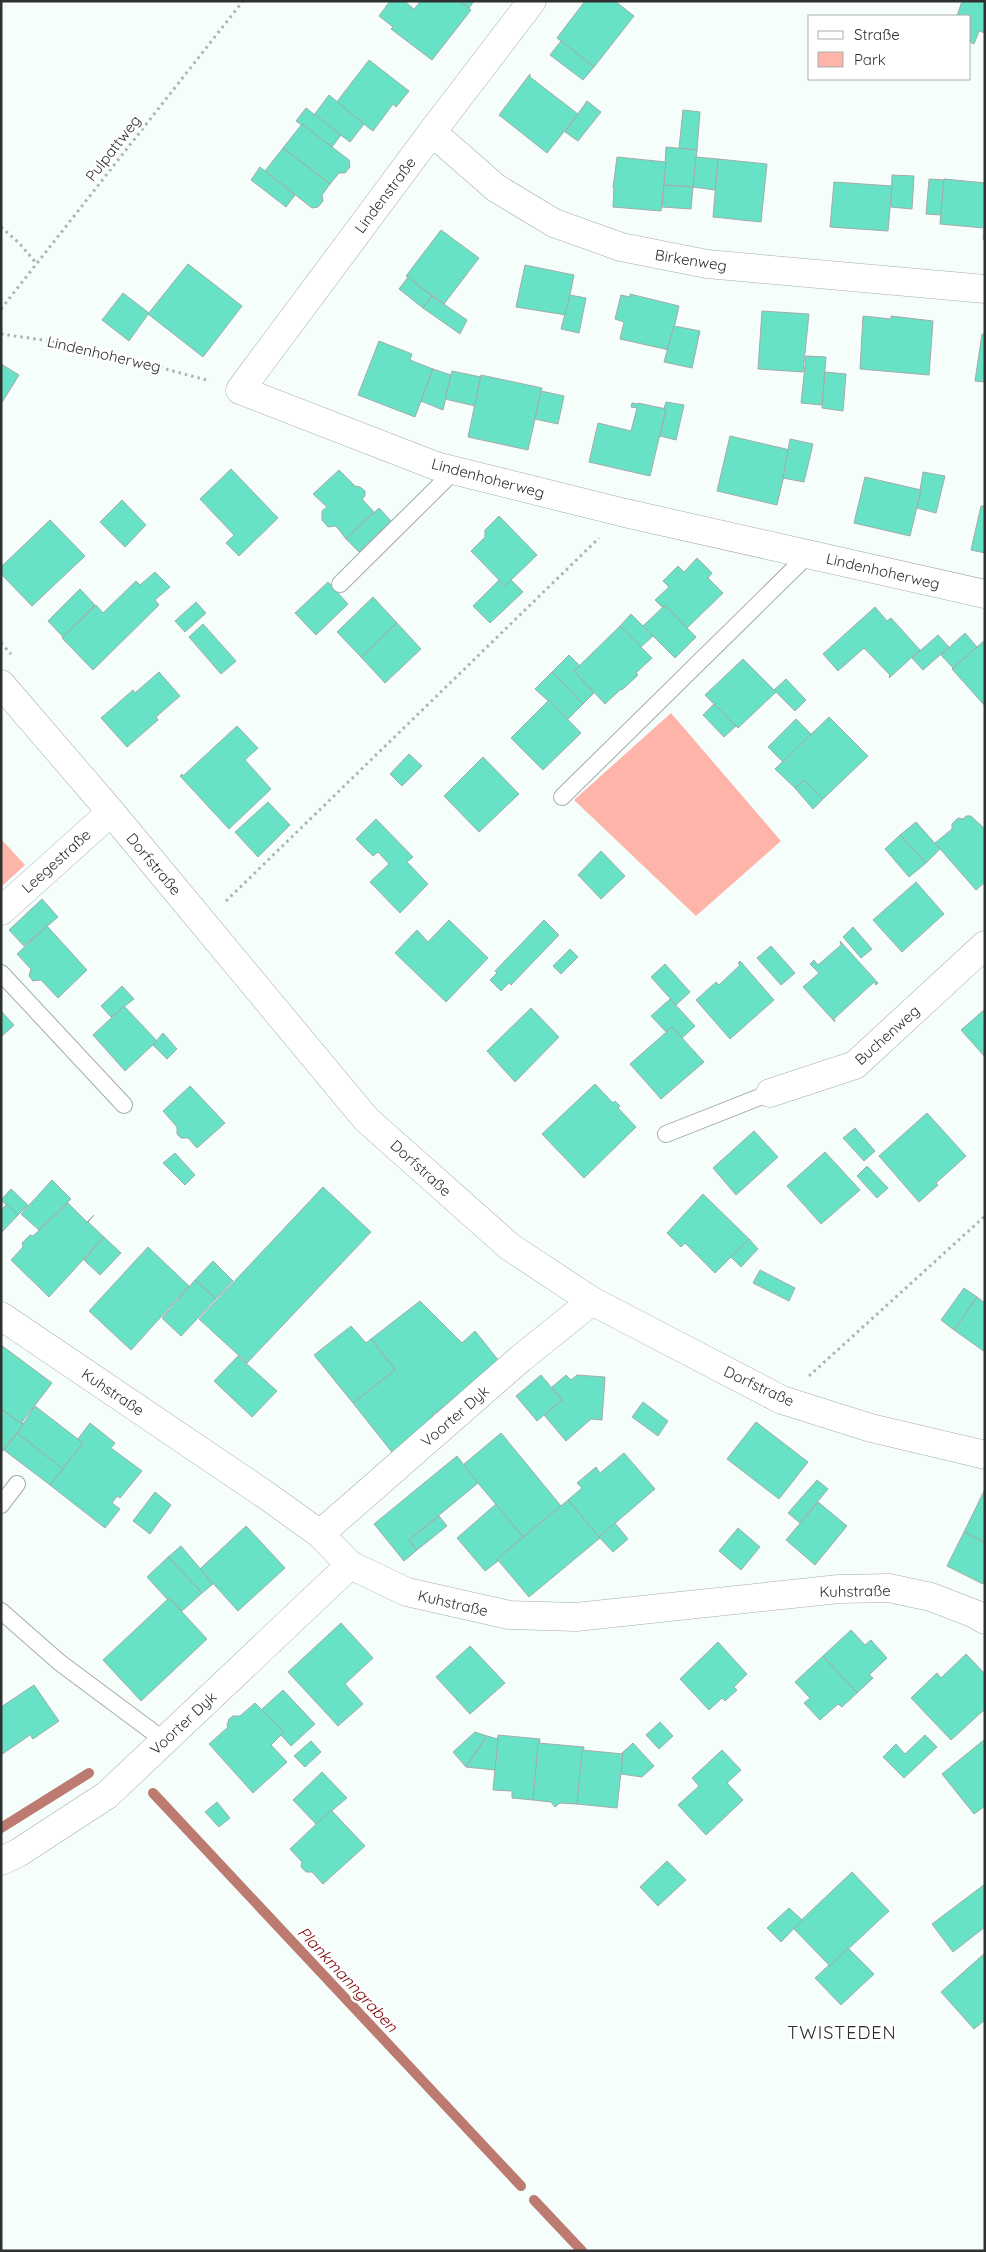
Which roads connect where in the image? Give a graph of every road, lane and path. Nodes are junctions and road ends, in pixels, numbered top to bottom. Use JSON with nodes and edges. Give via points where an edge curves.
{"nodes":[{"id":1,"x":243,"y":1,"type":"edge"},
{"id":2,"x":532,"y":1,"type":"edge"},
{"id":3,"x":432,"y":132,"type":"junction"},
{"id":4,"x":1,"y":227,"type":"edge"},
{"id":5,"x":37,"y":264,"type":"junction"},
{"id":6,"x":985,"y":288,"type":"edge"},
{"id":7,"x":1,"y":310,"type":"edge"},
{"id":8,"x":1,"y":334,"type":"edge"},
{"id":9,"x":240,"y":390,"type":"junction"},
{"id":10,"x":454,"y":470,"type":"junction"},
{"id":11,"x":625,"y":513,"type":"junction"},
{"id":12,"x":809,"y":554,"type":"junction"},
{"id":13,"x":340,"y":584,"type":"dead end"},
{"id":14,"x":985,"y":594,"type":"edge"},
{"id":15,"x":1,"y":684,"type":"edge"},
{"id":16,"x":562,"y":797,"type":"dead end"},
{"id":17,"x":111,"y":812,"type":"junction"},
{"id":18,"x":1,"y":911,"type":"edge"},
{"id":19,"x":203,"y":923,"type":"junction"},
{"id":20,"x":985,"y":945,"type":"edge"},
{"id":21,"x":1,"y":973,"type":"edge"},
{"id":22,"x":770,"y":1093,"type":"joint"},
{"id":23,"x":124,"y":1105,"type":"dead end"},
{"id":24,"x":666,"y":1134,"type":"dead end"},
{"id":25,"x":985,"y":1216,"type":"edge"},
{"id":26,"x":592,"y":1301,"type":"junction"},
{"id":27,"x":1,"y":1316,"type":"edge"},
{"id":28,"x":782,"y":1400,"type":"junction"},
{"id":29,"x":985,"y":1455,"type":"edge"},
{"id":30,"x":17,"y":1484,"type":"dead end"},
{"id":31,"x":1,"y":1505,"type":"edge"},
{"id":32,"x":320,"y":1534,"type":"junction"},
{"id":33,"x":350,"y":1565,"type":"junction"},
{"id":34,"x":1,"y":1612,"type":"edge"},
{"id":35,"x":985,"y":1620,"type":"edge"},
{"id":36,"x":164,"y":1741,"type":"junction"},
{"id":37,"x":1,"y":1860,"type":"edge"}],
"edges":[{"from":1,"to":5,"type":"path","name":"Pulpattweg"},
{"from":2,"to":3,"type":"street","name":"Lindenstraße"},
{"from":3,"to":6,"type":"street","name":"Birkenweg","via":[[496,188],[554,224],[621,247],[707,264]]},
{"from":3,"to":9,"type":"street","name":"Lindenstraße"},
{"from":4,"to":5,"type":"path"},
{"from":5,"to":7,"type":"path","name":"Pulpattweg"},
{"from":8,"to":9,"type":"path","name":"Lindenhoherweg","via":[[77,345]]},
{"from":9,"to":10,"type":"street","name":"Lindenhoherweg","via":[[436,466]]},
{"from":10,"to":11,"type":"street","name":"Lindenhoherweg"},
{"from":10,"to":13,"type":"lane"},
{"from":11,"to":12,"type":"street","name":"Lindenhoherweg"},
{"from":11,"to":19,"type":"path"},
{"from":12,"to":14,"type":"street","name":"Lindenhoherweg"},
{"from":12,"to":16,"type":"lane"},
{"from":15,"to":17,"type":"street","name":"Dorfstraße"},
{"from":17,"to":18,"type":"street","name":"Leegestraße"},
{"from":17,"to":19,"type":"street","name":"Dorfstraße"},
{"from":19,"to":26,"type":"street","name":"Dorfstraße","via":[[366,1119],[510,1247]]},
{"from":20,"to":22,"type":"street","name":"Buchenweg","via":[[855,1065]]},
{"from":21,"to":23,"type":"lane"},
{"from":22,"to":24,"type":"lane"},
{"from":25,"to":28,"type":"path"},
{"from":26,"to":28,"type":"street","name":"Dorfstraße"},
{"from":26,"to":32,"type":"street","name":"Voorter Dyk","via":[[520,1359]]},
{"from":27,"to":32,"type":"street","name":"Kuhstraße"},
{"from":28,"to":29,"type":"street","name":"Dorfstraße","via":[[871,1428]]},
{"from":30,"to":31,"type":"lane"},
{"from":32,"to":33,"type":"street","name":"Kuhstraße"},
{"from":33,"to":35,"type":"street","name":"Kuhstraße","via":[[407,1592],[508,1615],[576,1617],[839,1589],[889,1588],[932,1596]]},
{"from":33,"to":36,"type":"street","name":"Voorter Dyk"},
{"from":34,"to":36,"type":"lane","via":[[60,1662]]},
{"from":36,"to":37,"type":"street","name":"Voorter Dyk","via":[[107,1795],[18,1853]]}]}
